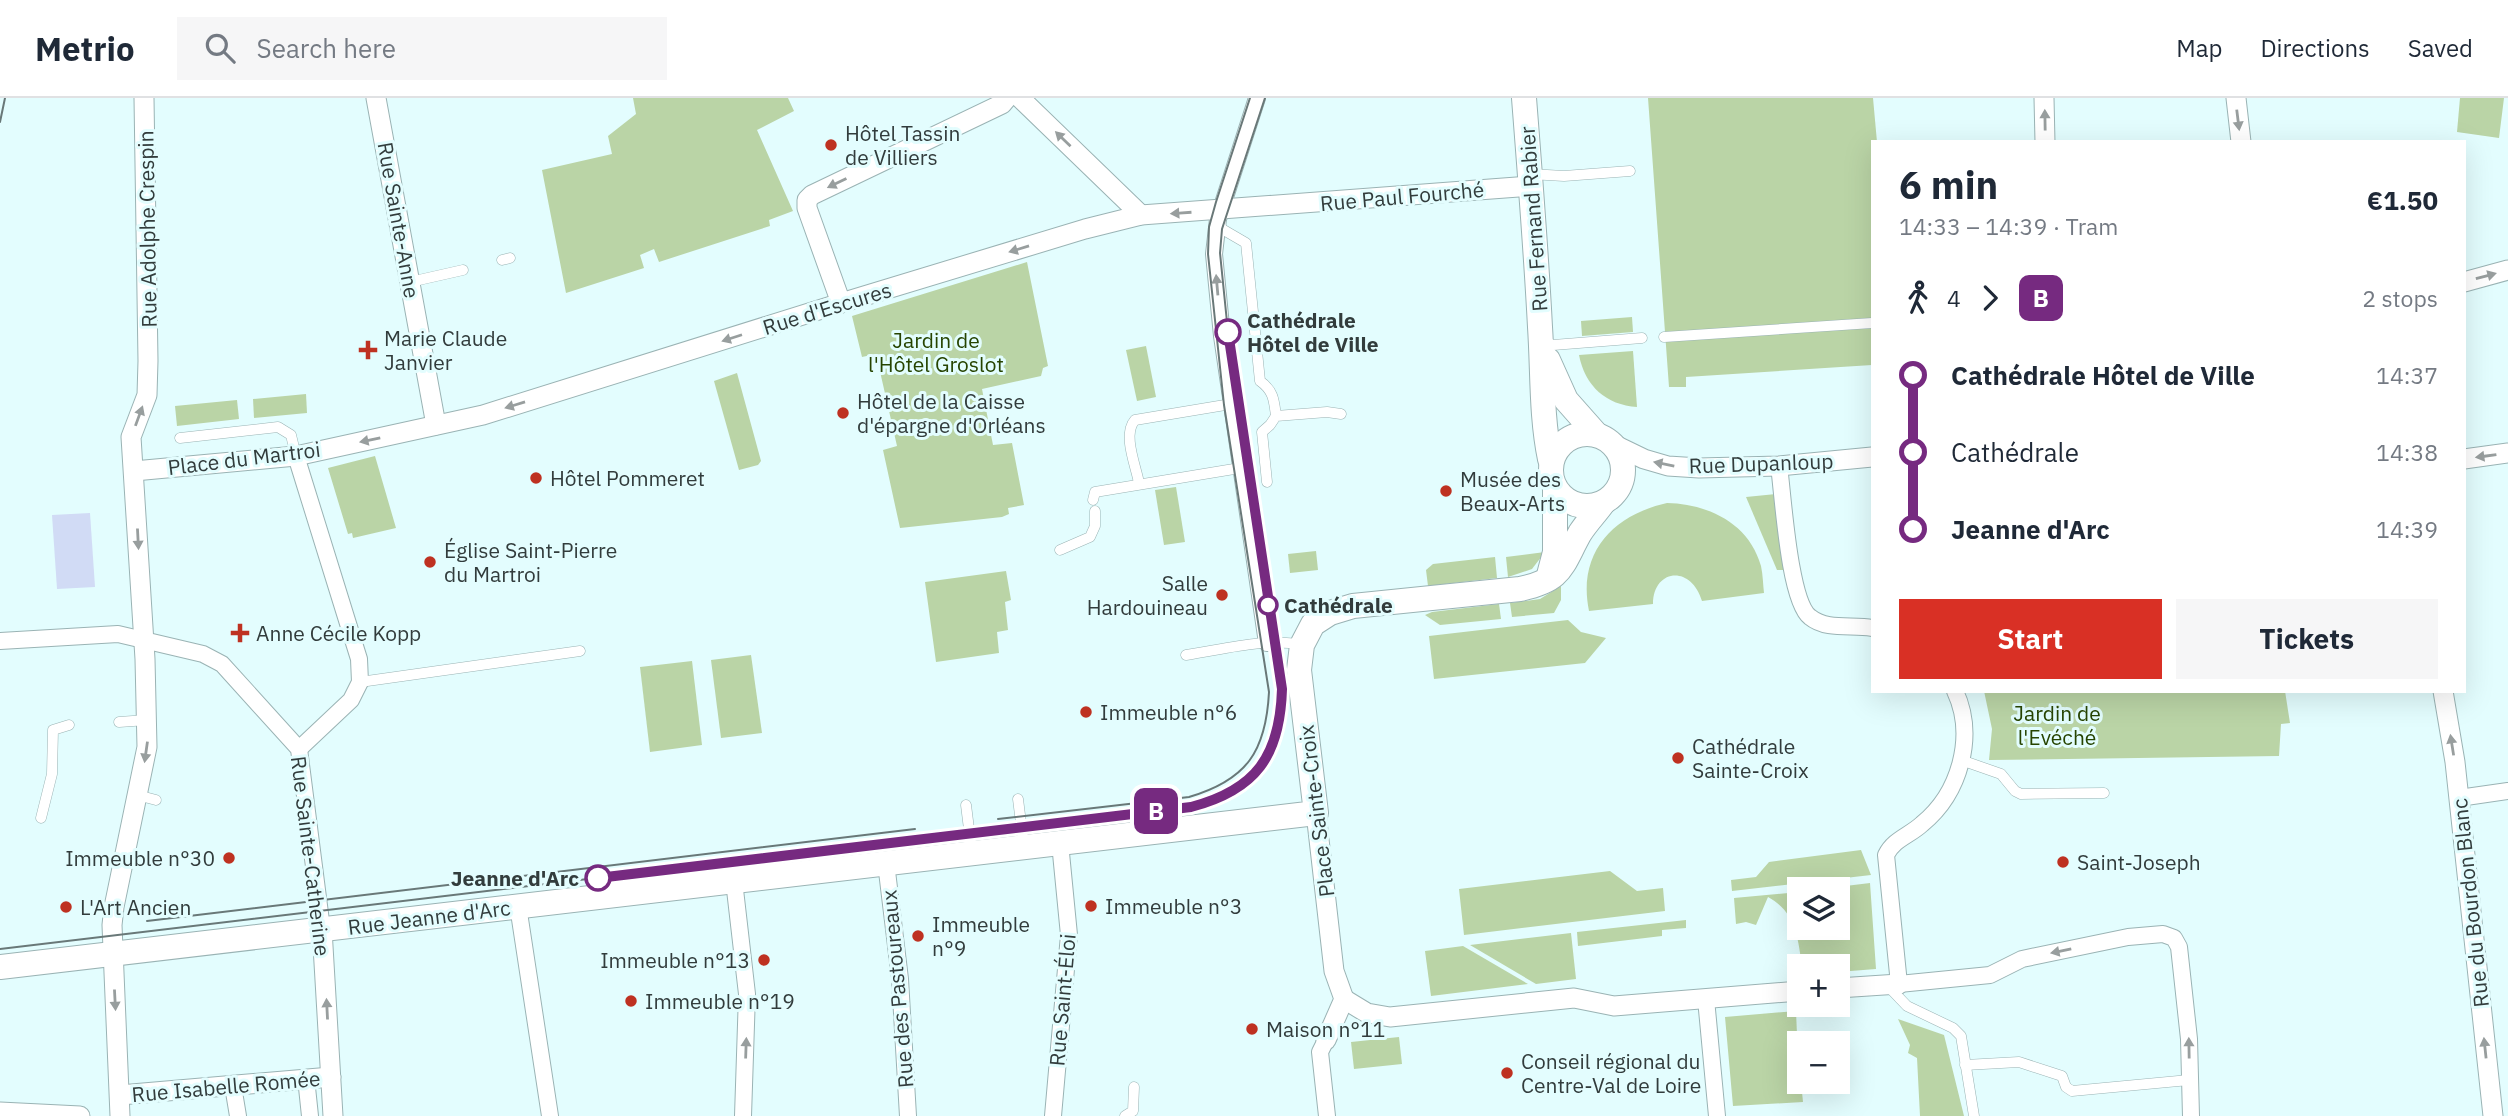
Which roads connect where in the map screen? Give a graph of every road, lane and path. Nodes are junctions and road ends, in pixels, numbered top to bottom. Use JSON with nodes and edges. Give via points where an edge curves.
{"nodes":[{"id":1,"x":144,"y":98,"type":"edge"},
{"id":2,"x":376,"y":98,"type":"edge"},
{"id":3,"x":1007,"y":98,"type":"edge"},
{"id":4,"x":1020,"y":98,"type":"edge"},
{"id":5,"x":1257,"y":98,"type":"edge"},
{"id":6,"x":1524,"y":98,"type":"edge"},
{"id":7,"x":2045,"y":98,"type":"edge"},
{"id":8,"x":2236,"y":98,"type":"edge"},
{"id":9,"x":2045,"y":140,"type":"edge"},
{"id":10,"x":2241,"y":140,"type":"edge"},
{"id":11,"x":1630,"y":171,"type":"dead end"},
{"id":12,"x":1530,"y":180,"type":"junction"},
{"id":13,"x":1142,"y":215,"type":"junction"},
{"id":14,"x":1219,"y":215,"type":"junction"},
{"id":15,"x":2508,"y":270,"type":"edge"},
{"id":16,"x":463,"y":271,"type":"dead end"},
{"id":17,"x":2466,"y":281,"type":"edge"},
{"id":18,"x":411,"y":282,"type":"junction"},
{"id":19,"x":841,"y":303,"type":"junction"},
{"id":20,"x":1871,"y":323,"type":"edge"},
{"id":21,"x":1664,"y":337,"type":"dead end"},
{"id":22,"x":1642,"y":338,"type":"dead end"},
{"id":23,"x":1541,"y":340,"type":"junction"},
{"id":24,"x":1231,"y":404,"type":"junction"},
{"id":25,"x":1341,"y":414,"type":"dead end"},
{"id":26,"x":1276,"y":416,"type":"junction"},
{"id":27,"x":436,"y":425,"type":"junction"},
{"id":28,"x":180,"y":438,"type":"dead end"},
{"id":29,"x":1605,"y":439,"type":"junction"},
{"id":30,"x":2508,"y":453,"type":"edge"},
{"id":31,"x":296,"y":456,"type":"junction"},
{"id":32,"x":1871,"y":457,"type":"edge"},
{"id":33,"x":2466,"y":459,"type":"edge"},
{"id":34,"x":1550,"y":460,"type":"junction"},
{"id":35,"x":1779,"y":466,"type":"junction"},
{"id":36,"x":1240,"y":468,"type":"junction"},
{"id":37,"x":134,"y":471,"type":"junction"},
{"id":38,"x":1267,"y":482,"type":"dead end"},
{"id":39,"x":1139,"y":483,"type":"junction"},
{"id":40,"x":1556,"y":489,"type":"junction"},
{"id":41,"x":1093,"y":500,"type":"dead end"},
{"id":42,"x":1603,"y":503,"type":"junction"},
{"id":43,"x":1095,"y":511,"type":"dead end"},
{"id":44,"x":1059,"y":550,"type":"dead end"},
{"id":45,"x":1547,"y":579,"type":"junction"},
{"id":46,"x":1871,"y":628,"type":"edge"},
{"id":47,"x":144,"y":639,"type":"junction"},
{"id":48,"x":0,"y":641,"type":"edge"},
{"id":49,"x":1268,"y":643,"type":"junction"},
{"id":50,"x":1302,"y":645,"type":"junction"},
{"id":51,"x":580,"y":651,"type":"dead end"},
{"id":52,"x":1186,"y":655,"type":"dead end"},
{"id":53,"x":360,"y":682,"type":"junction"},
{"id":54,"x":1956,"y":693,"type":"edge"},
{"id":55,"x":2443,"y":693,"type":"edge"},
{"id":56,"x":147,"y":720,"type":"junction"},
{"id":57,"x":119,"y":722,"type":"dead end"},
{"id":58,"x":69,"y":725,"type":"dead end"},
{"id":59,"x":299,"y":749,"type":"junction"},
{"id":60,"x":1961,"y":760,"type":"junction"},
{"id":61,"x":2508,"y":791,"type":"edge"},
{"id":62,"x":2104,"y":793,"type":"dead end"},
{"id":63,"x":2459,"y":798,"type":"junction"},
{"id":64,"x":1018,"y":799,"type":"dead end"},
{"id":65,"x":967,"y":805,"type":"dead end"},
{"id":66,"x":1316,"y":813,"type":"junction"},
{"id":67,"x":41,"y":818,"type":"dead end"},
{"id":68,"x":1060,"y":843,"type":"junction"},
{"id":69,"x":1024,"y":847,"type":"junction"},
{"id":70,"x":972,"y":853,"type":"junction"},
{"id":71,"x":886,"y":863,"type":"junction"},
{"id":72,"x":734,"y":881,"type":"junction"},
{"id":73,"x":518,"y":906,"type":"junction"},
{"id":74,"x":322,"y":929,"type":"junction"},
{"id":75,"x":113,"y":953,"type":"junction"},
{"id":76,"x":0,"y":967,"type":"edge"},
{"id":77,"x":1893,"y":984,"type":"junction"},
{"id":78,"x":1850,"y":987,"type":"edge"},
{"id":79,"x":1787,"y":992,"type":"edge"},
{"id":80,"x":1344,"y":999,"type":"junction"},
{"id":81,"x":1706,"y":999,"type":"junction"},
{"id":82,"x":1326,"y":1040,"type":"joint"},
{"id":83,"x":1965,"y":1065,"type":"junction"},
{"id":84,"x":331,"y":1077,"type":"junction"},
{"id":85,"x":306,"y":1078,"type":"junction"},
{"id":86,"x":2189,"y":1080,"type":"junction"},
{"id":87,"x":233,"y":1086,"type":"junction"},
{"id":88,"x":1134,"y":1087,"type":"dead end"},
{"id":89,"x":120,"y":1095,"type":"junction"},
{"id":90,"x":0,"y":1112,"type":"edge"},
{"id":91,"x":549,"y":1113,"type":"edge"},
{"id":92,"x":49,"y":1116,"type":"edge"},
{"id":93,"x":80,"y":1116,"type":"edge"},
{"id":94,"x":110,"y":1116,"type":"edge"},
{"id":95,"x":120,"y":1116,"type":"edge"},
{"id":96,"x":238,"y":1116,"type":"edge"},
{"id":97,"x":310,"y":1116,"type":"edge"},
{"id":98,"x":333,"y":1116,"type":"edge"},
{"id":99,"x":743,"y":1116,"type":"edge"},
{"id":100,"x":908,"y":1116,"type":"edge"},
{"id":101,"x":1053,"y":1116,"type":"edge"},
{"id":102,"x":1125,"y":1116,"type":"edge"},
{"id":103,"x":1327,"y":1116,"type":"edge"},
{"id":104,"x":1717,"y":1116,"type":"edge"},
{"id":105,"x":1974,"y":1116,"type":"edge"},
{"id":106,"x":2191,"y":1116,"type":"edge"},
{"id":107,"x":2493,"y":1116,"type":"edge"}],
"edges":[{"from":37,"to":1,"type":"street","name":"Rue Adolphe Crespin","one_way":true,"via":[[131,437],[147,395],[148,361]]},
{"from":2,"to":18,"type":"street","name":"Rue Sainte-Anne"},
{"from":3,"to":19,"type":"street","one_way":true,"via":[[811,195],[807,208]]},
{"from":13,"to":4,"type":"street","one_way":true},
{"from":5,"to":14,"type":"street"},
{"from":6,"to":12,"type":"street","name":"Rue Fernand Rabier"},
{"from":9,"to":7,"type":"street","one_way":true},
{"from":8,"to":10,"type":"street","one_way":true},
{"from":11,"to":12,"type":"lane"},
{"from":12,"to":14,"type":"street","name":"Rue Paul Fourché"},
{"from":12,"to":23,"type":"street","name":"Rue Fernand Rabier"},
{"from":14,"to":13,"type":"street","name":"Rue d'Escures","one_way":true},
{"from":13,"to":19,"type":"street","name":"Rue d'Escures","one_way":true},
{"from":24,"to":14,"type":"street","one_way":true,"via":[[1214,254]]},
{"from":14,"to":26,"type":"lane","via":[[1222,229],[1246,243],[1261,381],[1274,396]]},
{"from":17,"to":15,"type":"street","one_way":true},
{"from":16,"to":18,"type":"lane"},
{"from":18,"to":27,"type":"street","name":"Rue Sainte-Anne"},
{"from":19,"to":27,"type":"street","name":"Rue d'Escures","one_way":true,"via":[[483,415]]},
{"from":20,"to":21,"type":"lane"},
{"from":22,"to":23,"type":"lane","via":[[1553,345]]},
{"from":23,"to":29,"type":"street","name":"Rue Fernand Rabier","via":[[1566,400]]},
{"from":23,"to":34,"type":"street","name":"Rue Fernand Rabier"},
{"from":24,"to":36,"type":"street"},
{"from":24,"to":39,"type":"lane","via":[[1135,420],[1130,435]]},
{"from":25,"to":26,"type":"lane"},
{"from":26,"to":38,"type":"lane","via":[[1262,432]]},
{"from":27,"to":31,"type":"street","name":"Place du Martroi","one_way":true},
{"from":28,"to":31,"type":"lane","via":[[278,427],[291,435]]},
{"from":29,"to":34,"type":"street","via":[[1575,435],[1565,440]]},
{"from":35,"to":29,"type":"street","name":"Rue Dupanloup","one_way":true,"via":[[1668,466],[1644,460]]},
{"from":29,"to":42,"type":"street","via":[[1620,453],[1623,476]]},
{"from":30,"to":33,"type":"street","one_way":true},
{"from":31,"to":37,"type":"street","name":"Place du Martroi"},
{"from":31,"to":53,"type":"street","via":[[359,659]]},
{"from":32,"to":35,"type":"street","name":"Rue Dupanloup"},
{"from":34,"to":40,"type":"street"},
{"from":35,"to":46,"type":"street","via":[[1792,570],[1803,610],[1821,623]]},
{"from":36,"to":39,"type":"lane"},
{"from":36,"to":49,"type":"street"},
{"from":37,"to":47,"type":"street","one_way":true},
{"from":39,"to":41,"type":"lane","via":[[1096,492]]},
{"from":40,"to":42,"type":"street","via":[[1582,506]]},
{"from":40,"to":45,"type":"street","via":[[1555,552]]},
{"from":42,"to":45,"type":"street","via":[[1561,570]]},
{"from":43,"to":44,"type":"lane","via":[[1096,526],[1090,537]]},
{"from":45,"to":50,"type":"street","via":[[1541,585],[1520,589],[1353,606],[1313,624]]},
{"from":47,"to":48,"type":"street","via":[[118,634]]},
{"from":47,"to":56,"type":"street"},
{"from":47,"to":59,"type":"street","name":"Rue Sainte-Catherine","via":[[203,654],[222,664]]},
{"from":49,"to":50,"type":"lane"},
{"from":49,"to":52,"type":"lane"},
{"from":50,"to":66,"type":"street","name":"Place Sainte-Croix","via":[[1299,670]]},
{"from":51,"to":53,"type":"lane"},
{"from":53,"to":59,"type":"street","via":[[351,700]]},
{"from":54,"to":60,"type":"street","via":[[1964,727]]},
{"from":63,"to":55,"type":"street","name":"Rue du Bourdon Blanc","one_way":true},
{"from":56,"to":57,"type":"lane"},
{"from":56,"to":75,"type":"street","one_way":true,"via":[[147,798],[114,907]]},
{"from":58,"to":67,"type":"lane","via":[[53,730],[52,774]]},
{"from":59,"to":74,"type":"street","name":"Rue Sainte-Catherine"},
{"from":60,"to":62,"type":"lane","via":[[2001,774],[2021,794]]},
{"from":60,"to":77,"type":"street","via":[[1937,811],[1891,844],[1886,855]]},
{"from":61,"to":63,"type":"street"},
{"from":107,"to":63,"type":"street","name":"Rue du Bourdon Blanc","one_way":true},
{"from":64,"to":69,"type":"lane"},
{"from":65,"to":70,"type":"lane"},
{"from":66,"to":68,"type":"street","name":"Rue Jeanne d'Arc"},
{"from":66,"to":80,"type":"street","name":"Place Sainte-Croix","via":[[1334,971]]},
{"from":68,"to":69,"type":"street","name":"Rue Jeanne d'Arc"},
{"from":68,"to":101,"type":"street","name":"Rue Saint-Éloi","via":[[1069,935]]},
{"from":69,"to":70,"type":"street","name":"Rue Jeanne d'Arc"},
{"from":70,"to":71,"type":"street","name":"Rue Jeanne d'Arc"},
{"from":71,"to":72,"type":"street","name":"Rue Jeanne d'Arc"},
{"from":71,"to":100,"type":"street","name":"Rue des Pastoureaux","via":[[900,979]]},
{"from":72,"to":73,"type":"street","name":"Rue Jeanne d'Arc"},
{"from":99,"to":72,"type":"street","one_way":true,"via":[[747,994]]},
{"from":73,"to":74,"type":"street","name":"Rue Jeanne d'Arc"},
{"from":73,"to":91,"type":"street"},
{"from":74,"to":75,"type":"street","name":"Rue Jeanne d'Arc"},
{"from":84,"to":74,"type":"street","name":"Rue Sainte-Catherine","one_way":true},
{"from":75,"to":76,"type":"street","name":"Rue Jeanne d'Arc"},
{"from":75,"to":89,"type":"street","one_way":true},
{"from":77,"to":78,"type":"street"},
{"from":77,"to":83,"type":"lane","via":[[1907,1006],[1961,1036]]},
{"from":86,"to":77,"type":"street","one_way":true,"via":[[2179,947],[2174,938],[2163,934],[2022,959],[1990,975]]},
{"from":79,"to":81,"type":"street"},
{"from":80,"to":81,"type":"street","via":[[1367,1013],[1390,1017],[1574,998],[1614,1006]]},
{"from":80,"to":82,"type":"street"},
{"from":81,"to":104,"type":"street"},
{"from":82,"to":103,"type":"street","via":[[1321,1052]]},
{"from":83,"to":86,"type":"lane","via":[[2019,1062],[2062,1076],[2072,1091]]},
{"from":83,"to":105,"type":"lane"},
{"from":84,"to":85,"type":"street","name":"Rue Isabelle Romée"},
{"from":84,"to":98,"type":"street","name":"Rue Sainte-Catherine"},
{"from":85,"to":87,"type":"street","name":"Rue Isabelle Romée"},
{"from":85,"to":97,"type":"street"},
{"from":86,"to":106,"type":"street"},
{"from":87,"to":89,"type":"street","name":"Rue Isabelle Romée"},
{"from":87,"to":96,"type":"street"},
{"from":88,"to":102,"type":"lane","via":[[1133,1111]]},
{"from":89,"to":95,"type":"street"},
{"from":90,"to":92,"type":"street"},
{"from":92,"to":93,"type":"street"},
{"from":94,"to":95,"type":"street"}]}
